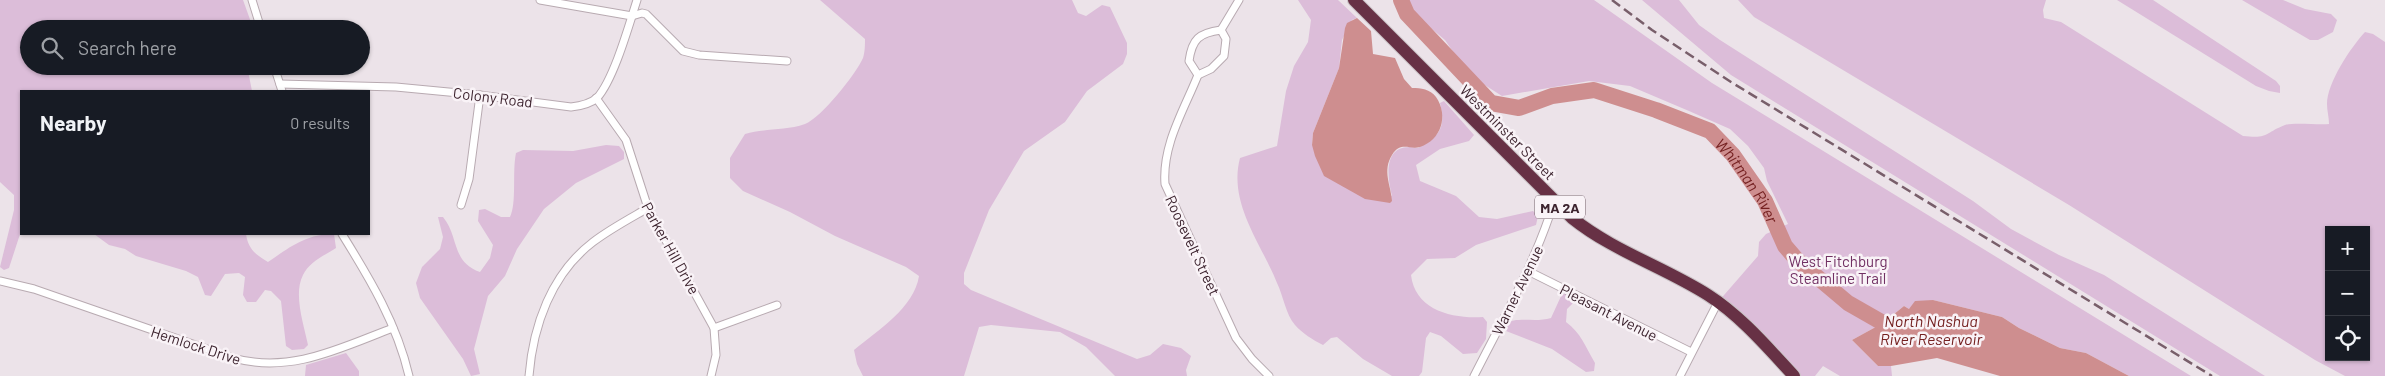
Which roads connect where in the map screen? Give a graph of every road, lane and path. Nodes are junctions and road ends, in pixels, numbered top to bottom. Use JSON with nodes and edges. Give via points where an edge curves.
{"nodes":[{"id":1,"x":252,"y":0,"type":"edge"},
{"id":2,"x":540,"y":0,"type":"edge"},
{"id":3,"x":637,"y":0,"type":"edge"},
{"id":4,"x":1239,"y":0,"type":"edge"},
{"id":5,"x":1354,"y":0,"type":"edge"},
{"id":6,"x":632,"y":16,"type":"junction"},
{"id":7,"x":258,"y":20,"type":"edge"},
{"id":8,"x":1221,"y":30,"type":"junction"},
{"id":9,"x":787,"y":61,"type":"dead end"},
{"id":10,"x":277,"y":75,"type":"edge"},
{"id":11,"x":1198,"y":75,"type":"junction"},
{"id":12,"x":281,"y":88,"type":"edge"},
{"id":13,"x":480,"y":95,"type":"junction"},
{"id":14,"x":596,"y":98,"type":"junction"},
{"id":15,"x":1554,"y":202,"type":"junction"},
{"id":16,"x":461,"y":205,"type":"dead end"},
{"id":17,"x":648,"y":208,"type":"junction"},
{"id":18,"x":343,"y":235,"type":"edge"},
{"id":19,"x":1528,"y":271,"type":"junction"},
{"id":20,"x":0,"y":281,"type":"edge"},
{"id":21,"x":1718,"y":302,"type":"junction"},
{"id":22,"x":777,"y":305,"type":"dead end"},
{"id":23,"x":393,"y":328,"type":"junction"},
{"id":24,"x":714,"y":328,"type":"junction"},
{"id":25,"x":1691,"y":352,"type":"junction"},
{"id":26,"x":409,"y":376,"type":"edge"},
{"id":27,"x":530,"y":376,"type":"edge"},
{"id":28,"x":711,"y":376,"type":"edge"},
{"id":29,"x":1269,"y":376,"type":"edge"},
{"id":30,"x":1474,"y":376,"type":"edge"},
{"id":31,"x":1680,"y":376,"type":"edge"},
{"id":32,"x":1794,"y":376,"type":"edge"}],
"edges":[{"from":1,"to":7,"type":"street"},
{"from":2,"to":6,"type":"street"},
{"from":3,"to":6,"type":"street"},
{"from":4,"to":8,"type":"street"},
{"from":5,"to":15,"type":"highway","name":"Westminster Street","number":"MA 2A"},
{"from":6,"to":9,"type":"street","via":[[646,14],[683,51]]},
{"from":6,"to":14,"type":"street","via":[[608,81]]},
{"from":8,"to":11,"type":"street","via":[[1226,39],[1224,56],[1211,70]]},
{"from":8,"to":11,"type":"street","via":[[1196,38],[1189,61]]},
{"from":10,"to":12,"type":"street"},
{"from":11,"to":29,"type":"street","name":"Roosevelt Street","via":[[1166,152],[1165,184],[1236,338]]},
{"from":12,"to":13,"type":"street","name":"Colony Road","via":[[396,87]]},
{"from":13,"to":14,"type":"street","name":"Colony Road","via":[[572,107]]},
{"from":13,"to":16,"type":"street","via":[[469,180]]},
{"from":14,"to":17,"type":"street","name":"Parker Hill Drive","via":[[626,140]]},
{"from":15,"to":19,"type":"street","name":"Warner Avenue"},
{"from":15,"to":21,"type":"highway","name":"Westminster Street","number":"MA 2A","via":[[1589,232]]},
{"from":17,"to":24,"type":"street","name":"Parker Hill Drive"},
{"from":17,"to":27,"type":"street","via":[[591,243],[560,278],[540,319],[531,352]]},
{"from":18,"to":23,"type":"street","via":[[384,306]]},
{"from":19,"to":25,"type":"street","name":"Pleasant Avenue"},
{"from":19,"to":30,"type":"street","name":"Warner Avenue"},
{"from":20,"to":23,"type":"street","name":"Hemlock Drive","via":[[34,289],[248,361],[301,362]]},
{"from":21,"to":25,"type":"street"},
{"from":21,"to":32,"type":"highway","name":"Westminster Street","number":"MA 2A"},
{"from":22,"to":24,"type":"street"},
{"from":23,"to":26,"type":"street"},
{"from":24,"to":28,"type":"street","name":"Parker Hill Drive","via":[[716,355]]},
{"from":25,"to":31,"type":"street"}]}
